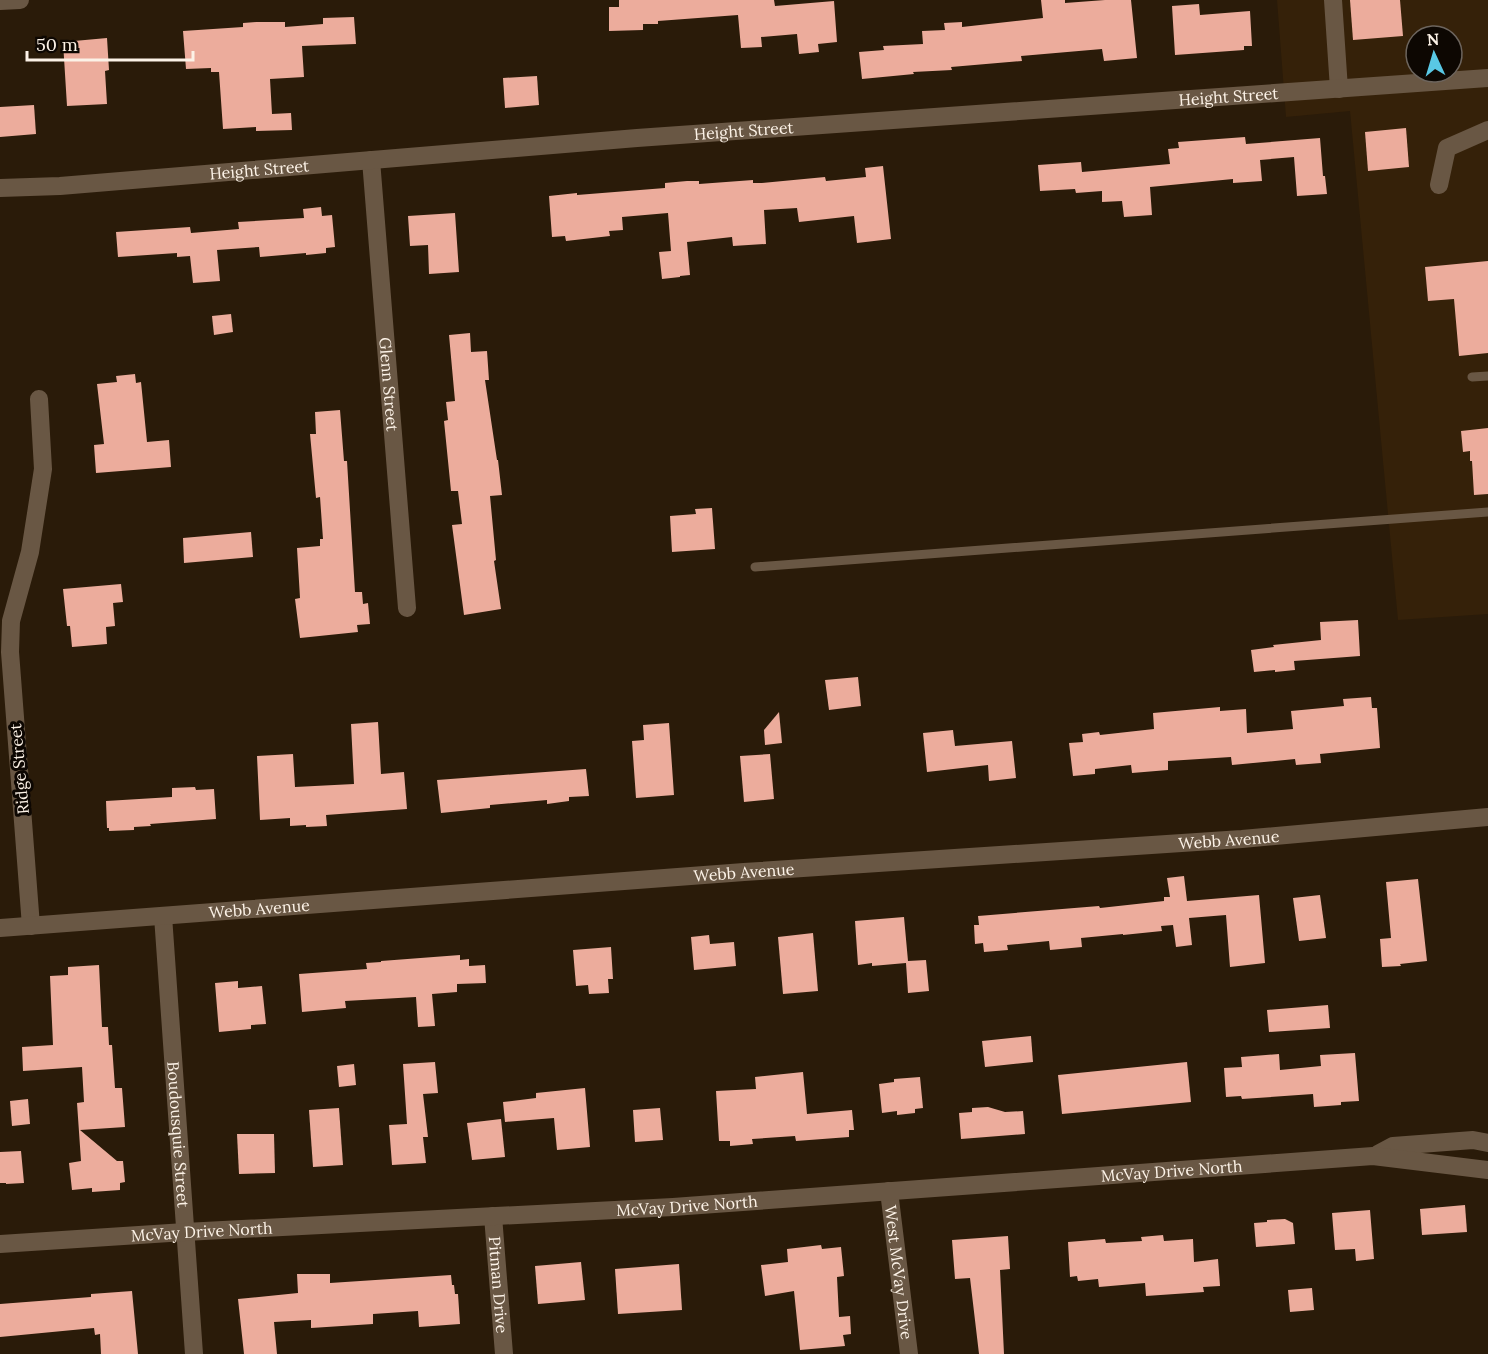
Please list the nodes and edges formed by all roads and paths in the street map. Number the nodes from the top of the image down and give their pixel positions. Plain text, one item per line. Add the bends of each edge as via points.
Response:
1 (18, 0) edge
2 (1333, 0) edge
3 (0, 1) edge
4 (1488, 78) edge
5 (1339, 89) junction
6 (1488, 130) edge
7 (371, 160) junction
8 (1439, 185) dead end
9 (0, 188) edge
10 (1488, 376) edge
11 (1472, 377) dead end
12 (39, 399) dead end
13 (1488, 512) edge
14 (755, 567) dead end
15 (407, 608) dead end
16 (1488, 817) edge
17 (163, 916) junction
18 (31, 926) junction
19 (0, 928) edge
20 (1488, 1143) edge
21 (1373, 1156) junction
22 (1488, 1170) edge
23 (889, 1191) junction
24 (494, 1216) junction
25 (185, 1232) junction
26 (0, 1244) edge
27 (194, 1354) edge
28 (504, 1354) edge
29 (909, 1354) edge

1 - 3 street
2 - 5 street
4 - 5 street, Height Street
5 - 7 street, Height Street
6 - 8 street via 1447,148
7 - 9 street, Height Street
7 - 15 street, Glenn Street
10 - 11 lane
12 - 18 street, Ridge Street via 43,469 30,552 11,621 9,652
13 - 14 lane
16 - 17 street, Webb Avenue via 1230,840
17 - 18 street, Webb Avenue
17 - 25 street, Boudousquie Street
18 - 19 street, Webb Avenue
20 - 21 street, McVay Drive North via 1473,1140 1393,1146
21 - 22 street, McVay Drive North
21 - 23 street, McVay Drive North
23 - 24 street, McVay Drive North
23 - 29 street, West McVay Drive
24 - 25 street, McVay Drive North
24 - 28 street, Pitman Drive
25 - 26 street, McVay Drive North
25 - 27 street, Boudousquie Street

